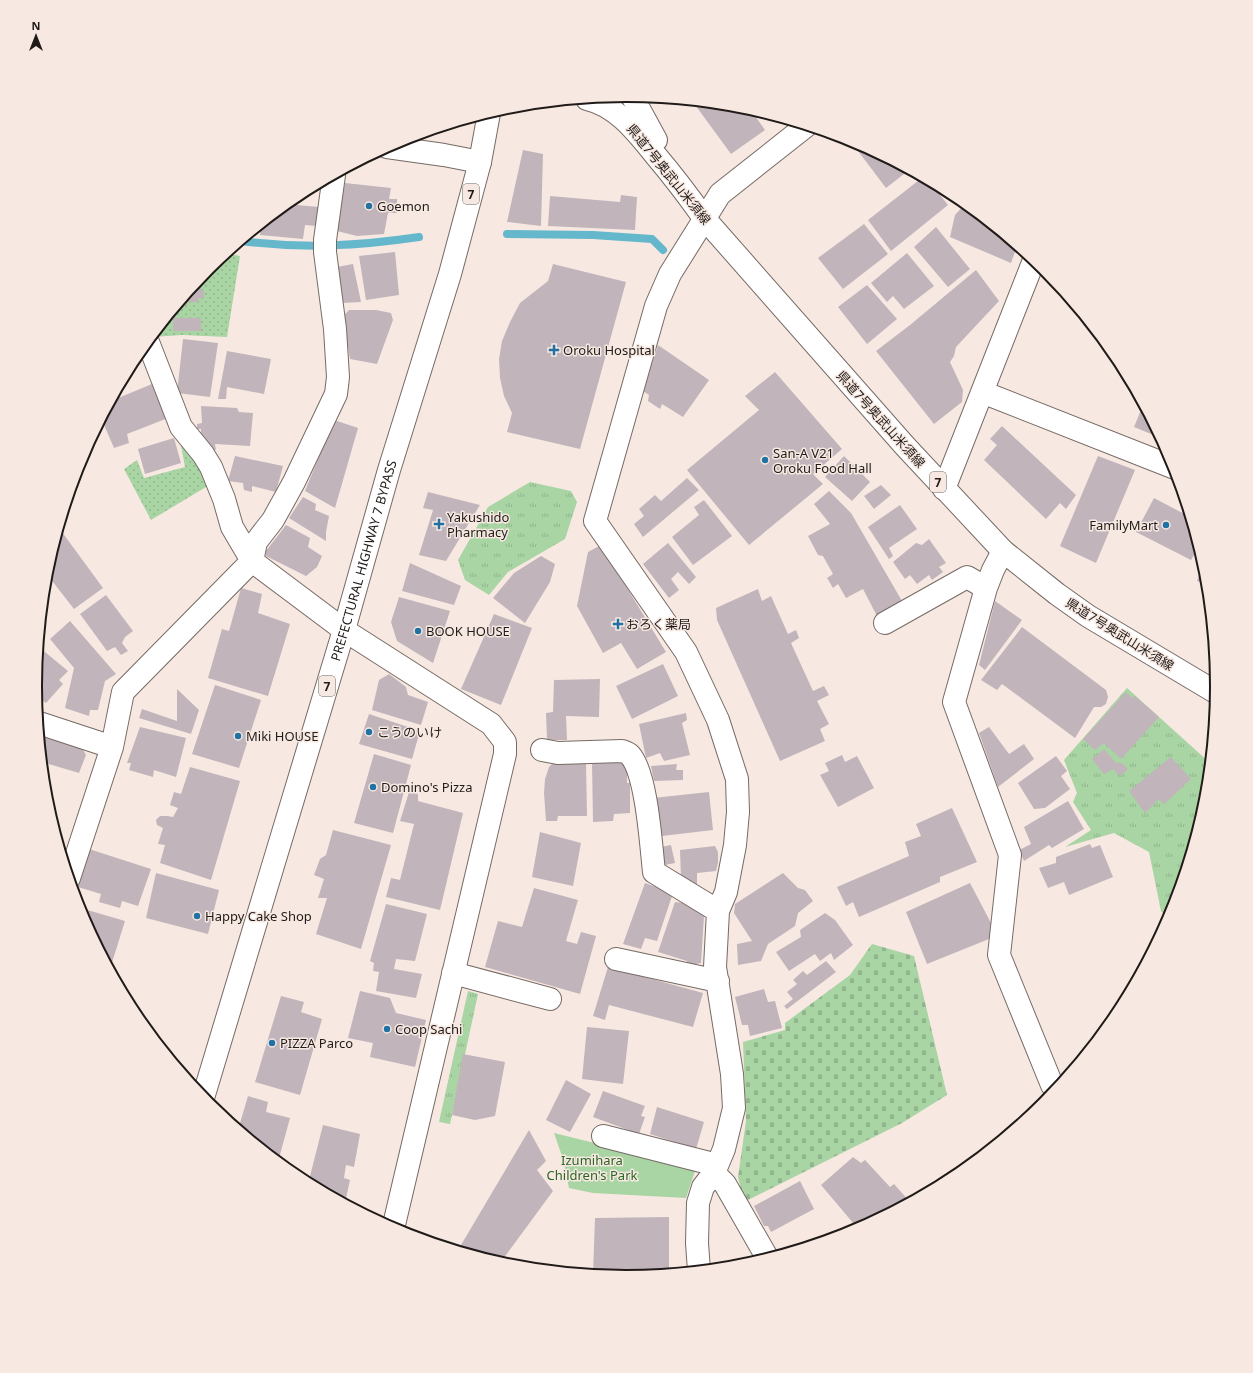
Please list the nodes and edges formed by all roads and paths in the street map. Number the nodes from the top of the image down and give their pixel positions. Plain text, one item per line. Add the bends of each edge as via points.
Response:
1 (635, 102) edge
2 (599, 103) edge
3 (488, 119) edge
4 (802, 129) edge
5 (398, 148) edge
6 (480, 162) junction
7 (333, 181) edge
8 (677, 181) junction
9 (704, 218) junction
10 (1032, 265) edge
11 (151, 349) edge
12 (982, 392) junction
13 (1168, 465) edge
14 (944, 489) junction
15 (1003, 551) junction
16 (252, 561) junction
17 (986, 588) junction
18 (885, 624) dead end
19 (344, 630) junction
20 (1211, 689) edge
21 (43, 724) edge
22 (112, 747) junction
23 (542, 750) dead end
24 (72, 870) edge
25 (718, 911) junction
26 (616, 959) dead end
27 (454, 973) junction
28 (718, 981) junction
29 (550, 999) dead end
30 (1053, 1086) edge
31 (205, 1091) edge
32 (603, 1136) dead end
33 (716, 1169) junction
34 (394, 1223) edge
35 (765, 1254) edge
36 (699, 1266) edge

1 - 8 street
2 - 8 street, 県道7号奥武山米須線 / 7 via 632,126
3 - 6 street, PREFECTURAL HIGHWAY 7 BYPASS / 7
4 - 9 street via 720,194
5 - 6 street
6 - 19 street, PREFECTURAL HIGHWAY 7 BYPASS / 7 via 450,274 389,470
7 - 16 street via 324,246 335,329 338,377 336,394 294,482 273,520 256,542
8 - 9 street, 県道7号奥武山米須線 / 7
9 - 14 street, 県道7号奥武山米須線 / 7
9 - 25 street via 670,274 656,306 595,521 686,652 718,720 737,779 738,812 735,844 726,892
10 - 12 street
11 - 16 street via 181,428 211,467 232,527
12 - 13 street
12 - 14 street
14 - 15 street, 県道7号奥武山米須線 / 7
15 - 17 street
15 - 20 street, 県道7号奥武山米須線 / 7 via 1088,616
16 - 19 street
16 - 22 street via 123,692
17 - 18 street via 968,577
17 - 30 street via 954,702 1010,856 999,955
19 - 27 street via 492,724 505,742 505,754
19 - 31 street, PREFECTURAL HIGHWAY 7 BYPASS / 7
21 - 22 street
22 - 24 street
23 - 25 street via 558,753 622,751 630,754 643,784 654,872
25 - 28 street via 715,967
26 - 28 street
27 - 29 street
27 - 34 street
28 - 33 street via 732,1074 734,1108 724,1149
32 - 33 street
33 - 35 street
33 - 36 street via 703,1188 698,1203

